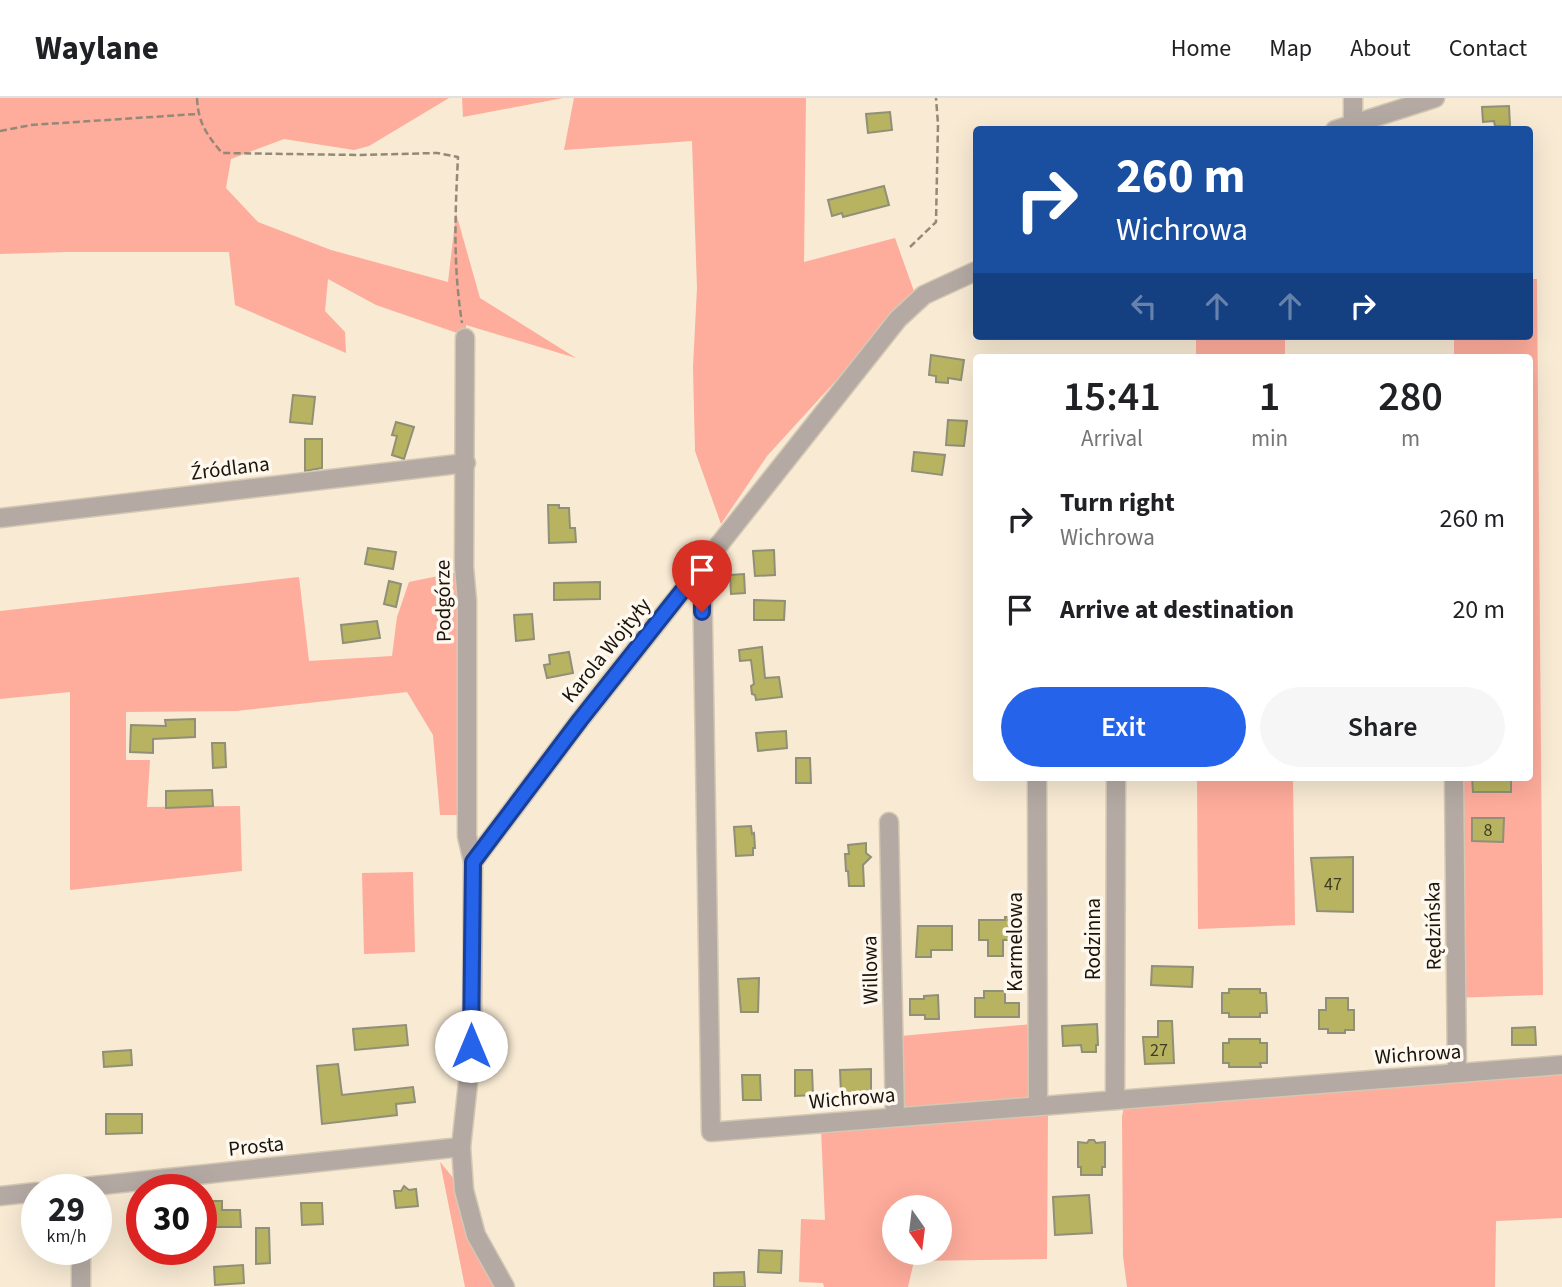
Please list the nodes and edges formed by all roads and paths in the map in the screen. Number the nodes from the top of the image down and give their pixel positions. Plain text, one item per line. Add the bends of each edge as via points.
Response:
1 (197, 98) edge
2 (936, 98) edge
3 (1353, 98) edge
4 (1435, 98) edge
5 (197, 114) junction
6 (1353, 124) junction
7 (1347, 126) edge
8 (0, 131) edge
9 (910, 247) dead end
10 (973, 272) edge
11 (465, 338) joint
12 (466, 463) junction
13 (0, 518) edge
14 (702, 566) junction
15 (1037, 781) edge
16 (1116, 781) edge
17 (1454, 781) edge
18 (889, 822) dead end
19 (473, 862) junction
20 (1562, 1065) edge
21 (1457, 1073) junction
22 (1115, 1100) junction
23 (1038, 1106) junction
24 (895, 1117) junction
25 (461, 1147) junction
26 (112, 1186) edge
27 (21, 1194) edge
28 (0, 1196) edge
29 (81, 1265) edge
30 (81, 1287) edge
31 (505, 1287) edge

1 - 5 path
2 - 9 path via 936,222
3 - 6 street
4 - 6 street
5 - 8 path
5 - 11 path via 222,153 437,153 458,158 457,288
6 - 7 street
10 - 14 street, Karola Wojtyły via 924,295 898,319
11 - 12 street, Podgórze
12 - 13 street, Źródlana
12 - 19 street, Podgórze via 467,836
14 - 19 street, Karola Wojtyły
14 - 24 street, Wichrowa via 711,1132
15 - 23 street, Karmelowa
16 - 22 street, Rodzinna
17 - 21 street, Rędzińska
18 - 24 street, Willowa
19 - 25 street via 471,1046
20 - 21 street, Wichrowa
21 - 22 street, Wichrowa
22 - 23 street, Wichrowa
23 - 24 street, Wichrowa
25 - 26 street, Prosta
25 - 31 street via 464,1189 476,1235
27 - 28 street
29 - 30 street

